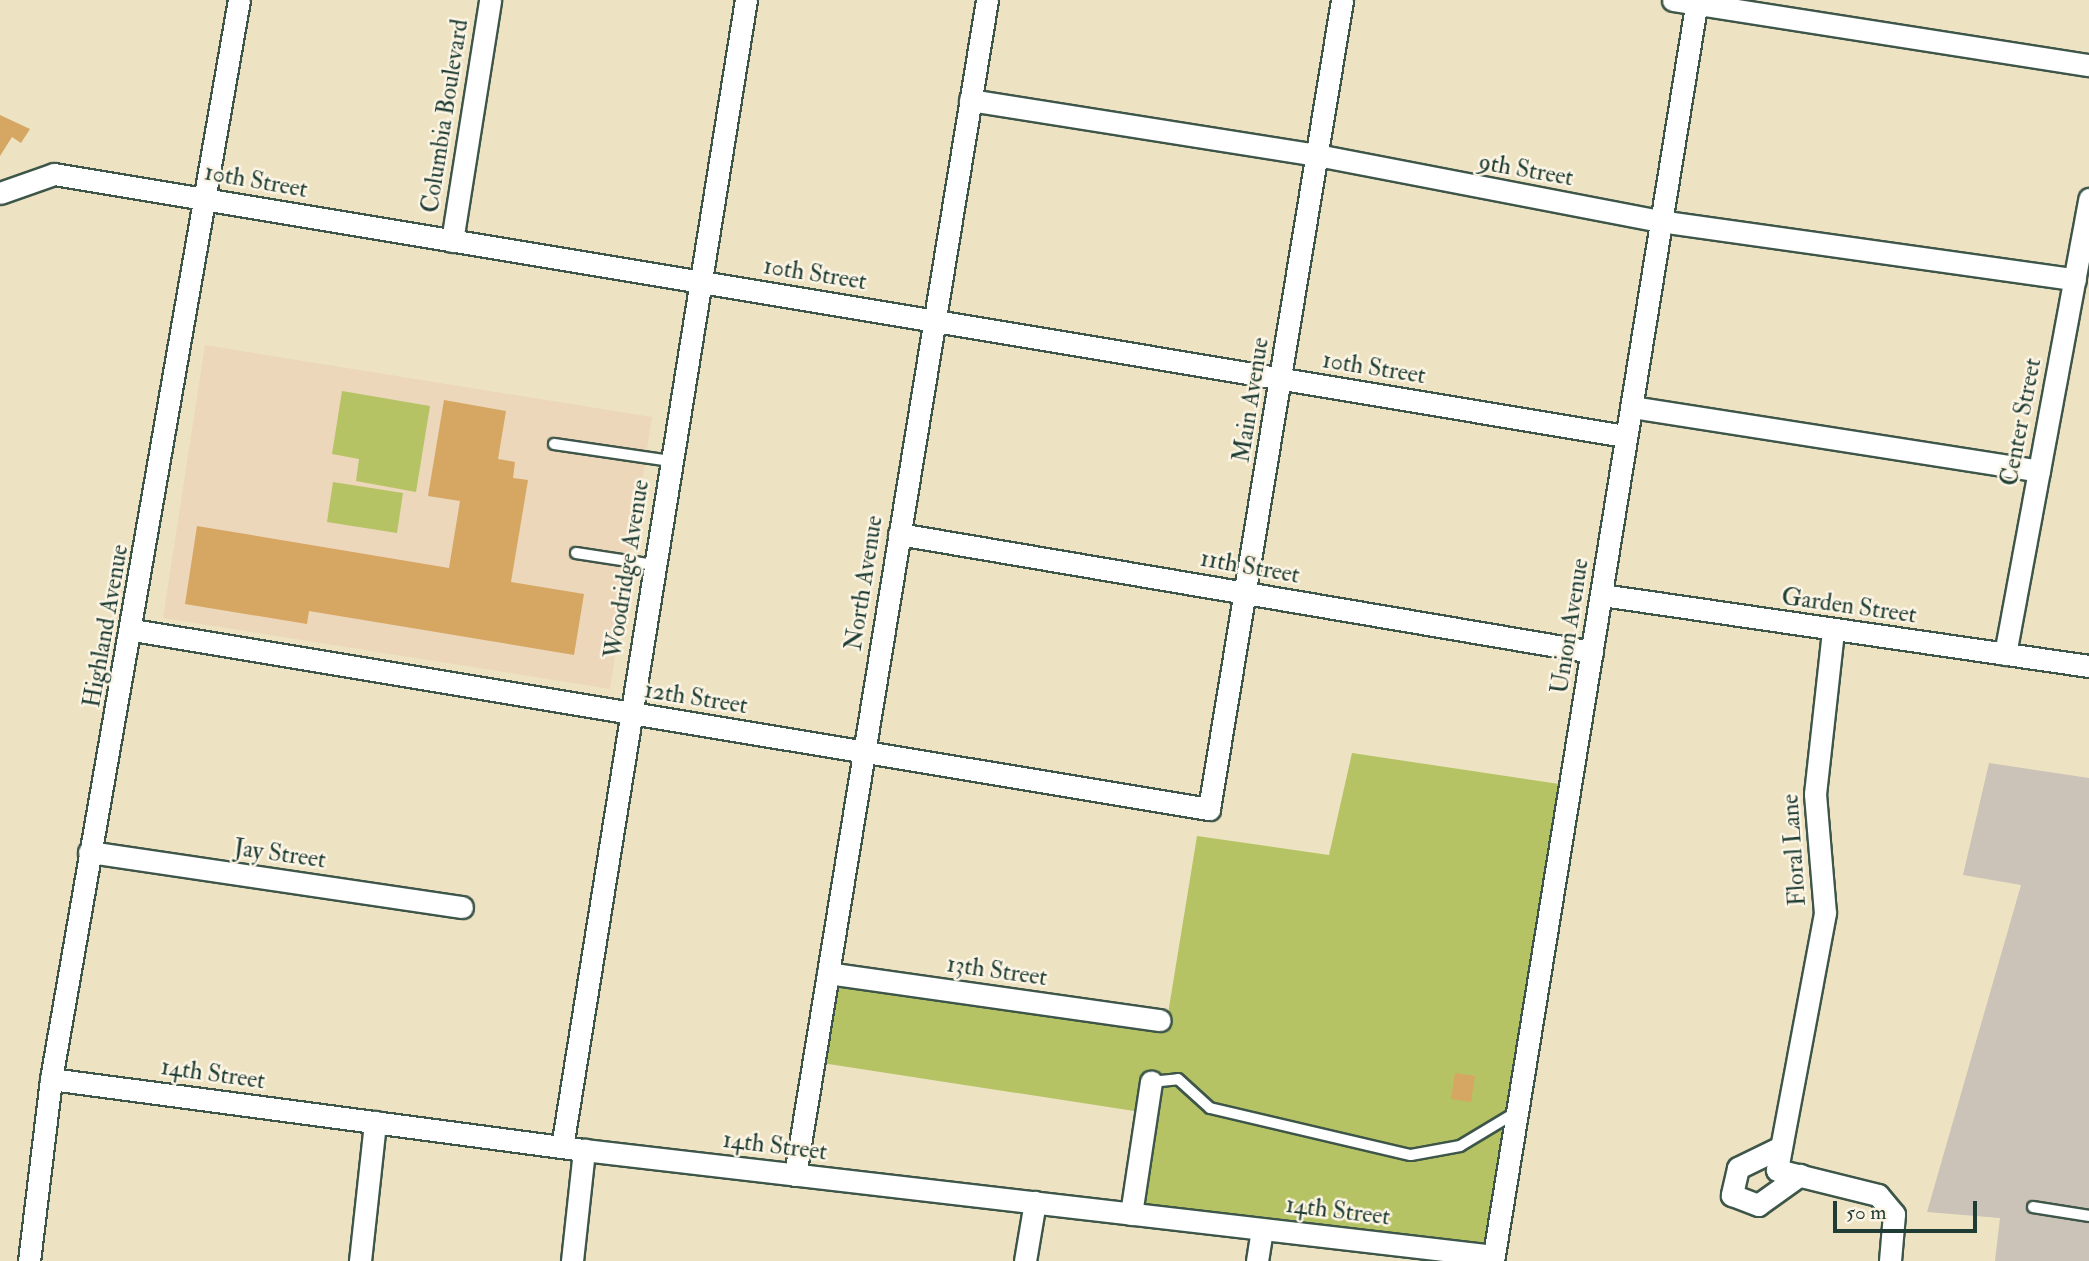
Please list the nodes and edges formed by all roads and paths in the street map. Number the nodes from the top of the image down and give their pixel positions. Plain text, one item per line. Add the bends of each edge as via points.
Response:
1 (239, 0) edge
2 (490, 0) edge
3 (746, 0) edge
4 (987, 0) edge
5 (1342, 0) edge
6 (1673, 0) edge
7 (1697, 2) edge
8 (2089, 65) edge
9 (970, 100) junction
10 (1317, 155) junction
11 (0, 193) edge
12 (2089, 199) edge
13 (205, 200) junction
14 (1660, 221) junction
15 (452, 241) junction
16 (2074, 279) junction
17 (699, 282) junction
18 (933, 321) junction
19 (1281, 379) junction
20 (1632, 407) junction
21 (1624, 436) junction
22 (554, 444) dead end
23 (671, 461) junction
24 (2039, 471) junction
25 (899, 534) junction
26 (576, 553) dead end
27 (654, 565) junction
28 (1245, 593) junction
29 (1602, 595) junction
30 (133, 630) junction
31 (1833, 631) junction
32 (1592, 652) junction
33 (2005, 654) junction
34 (2089, 666) edge
35 (631, 713) junction
36 (864, 752) junction
37 (1209, 809) joint
38 (89, 852) junction
39 (463, 907) dead end
40 (828, 973) junction
41 (1160, 1020) dead end
42 (51, 1079) junction
43 (1151, 1082) joint
44 (1518, 1111) junction
45 (375, 1122) junction
46 (562, 1147) junction
47 (1781, 1147) junction
48 (584, 1150) junction
49 (795, 1174) junction
50 (1800, 1175) junction
51 (1035, 1202) junction
52 (2033, 1207) dead end
53 (1131, 1214) junction
54 (2089, 1216) edge
55 (1262, 1229) junction
56 (1494, 1258) edge
57 (29, 1261) edge
58 (360, 1261) edge
59 (572, 1261) edge
60 (1026, 1261) edge
61 (1257, 1261) edge
62 (1890, 1261) edge

1 - 13 street, Highland Avenue
2 - 15 street, Columbia Boulevard
3 - 17 street, Woodridge Avenue
4 - 9 street, North Avenue
5 - 10 street, Main Avenue
6 - 7 street
7 - 8 street
7 - 14 street, Union Avenue
9 - 10 street, 9th Street
9 - 18 street, North Avenue
10 - 14 street, 9th Street
10 - 19 street, Main Avenue
11 - 13 street, 10th Street via 54,174
12 - 16 street, Center Street
13 - 15 street, 10th Street
13 - 30 street, Highland Avenue
14 - 16 street, 9th Street
14 - 20 street, Union Avenue
15 - 17 street, 10th Street
16 - 24 street, Center Street
17 - 18 street, 10th Street
17 - 23 street, Woodridge Avenue
18 - 19 street, 10th Street
18 - 25 street, North Avenue
19 - 21 street, 10th Street
19 - 28 street, Main Avenue
20 - 21 street, Union Avenue
20 - 24 street
21 - 29 street, Union Avenue
22 - 23 lane
23 - 27 street, Woodridge Avenue
24 - 33 street, Center Street
25 - 28 street, 11th Street
25 - 36 street, North Avenue
26 - 27 lane
27 - 35 street, Woodridge Avenue
28 - 32 street, 11th Street
28 - 37 street, Main Avenue
29 - 31 street, Garden Street
29 - 32 street, Union Avenue
30 - 35 street, 12th Street
30 - 38 street, Highland Avenue
31 - 33 street, Garden Street
31 - 47 street, Floral Lane via 1815,794 1825,914
32 - 44 street, Union Avenue
33 - 34 street, Garden Street
35 - 36 street, 12th Street
35 - 46 street, Woodridge Avenue
36 - 37 street, 12th Street
36 - 40 street, North Avenue
38 - 39 street, Jay Street
38 - 42 street, Highland Avenue
40 - 41 street, 13th Street
40 - 49 street, North Avenue
42 - 45 street, 14th Street
42 - 57 street, Highland Avenue
43 - 44 lane via 1178,1079 1210,1108 1411,1154 1460,1146
43 - 53 street
44 - 56 street, Union Avenue
45 - 46 street, 14th Street
45 - 58 street
46 - 48 street, 14th Street
47 - 50 street, Floral Lane via 1777,1170
47 - 50 street via 1738,1168 1732,1195 1758,1205
48 - 49 street, 14th Street
48 - 59 street
49 - 51 street, 14th Street
50 - 62 street, Floral Lane via 1869,1191 1888,1203 1897,1227
51 - 53 street, 14th Street
51 - 60 street
52 - 54 lane
53 - 55 street, 14th Street
55 - 56 street, 14th Street
55 - 61 street

